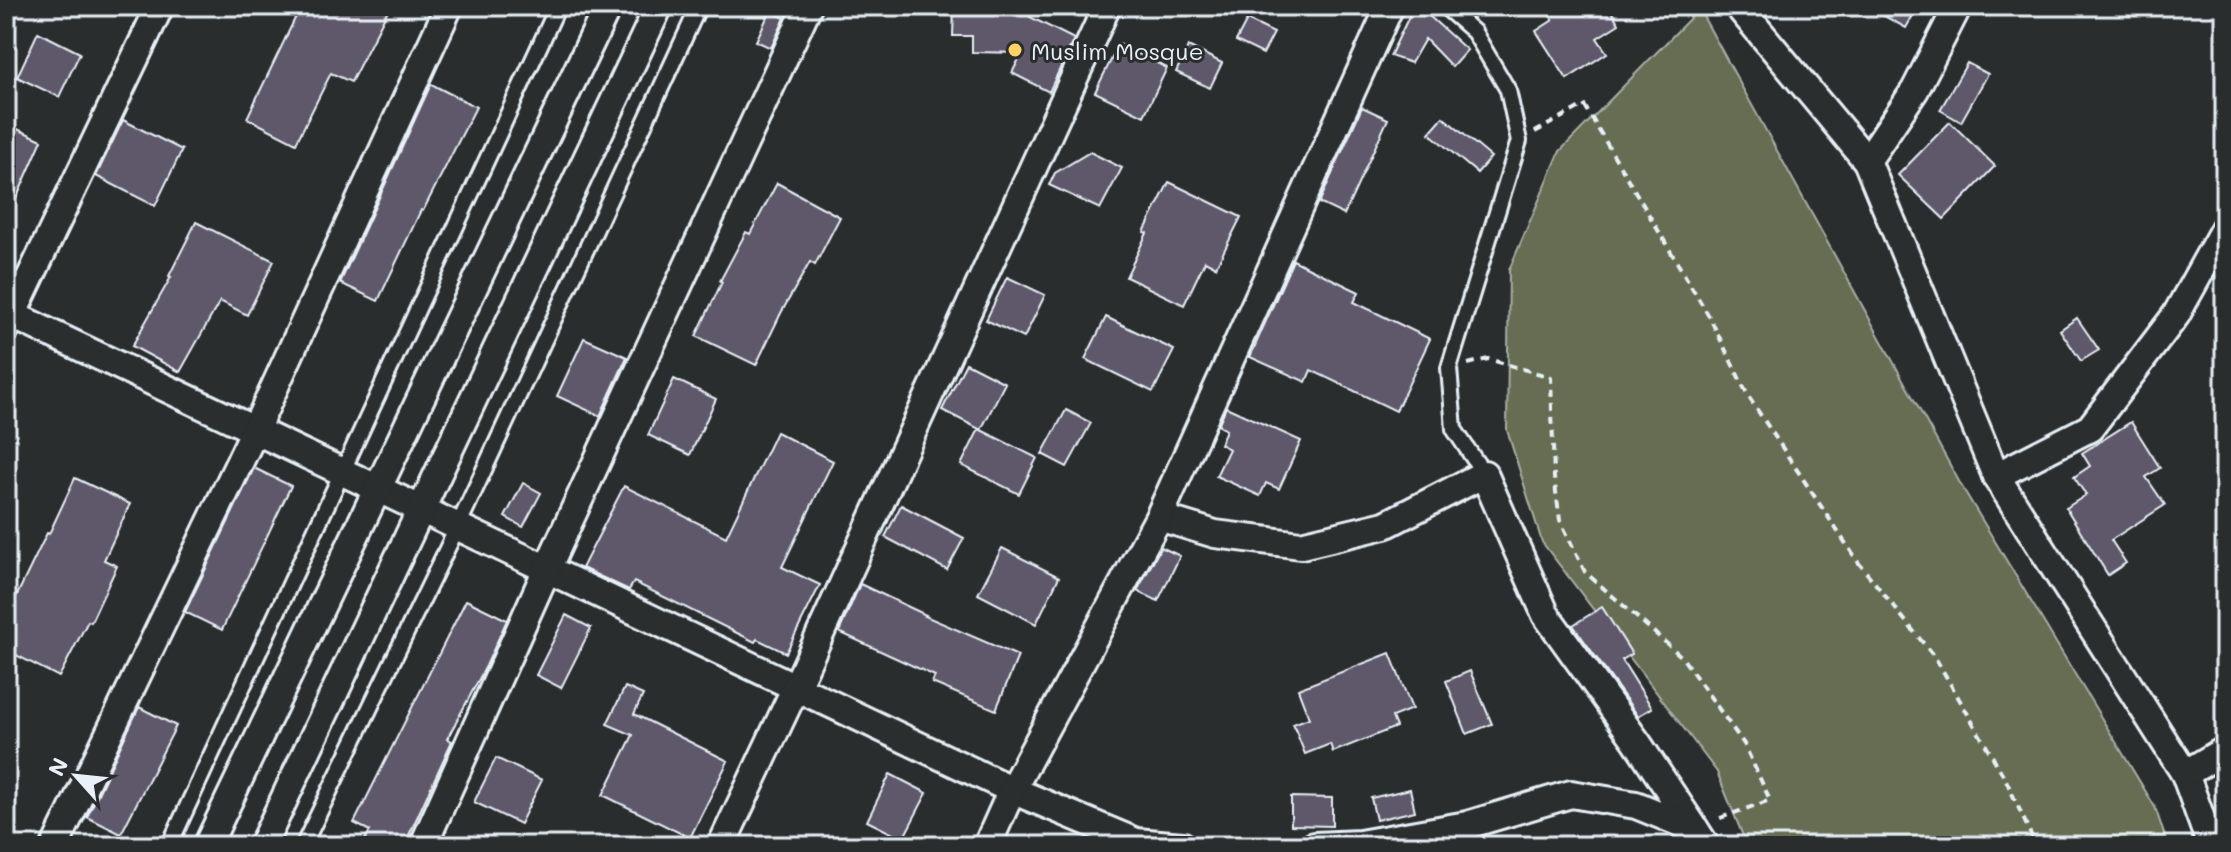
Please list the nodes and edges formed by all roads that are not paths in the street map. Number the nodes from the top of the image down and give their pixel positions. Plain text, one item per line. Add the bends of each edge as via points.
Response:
1 (160, 6) edge
2 (449, 6) edge
3 (558, 6) edge
4 (608, 6) edge
5 (659, 6) edge
6 (699, 6) edge
7 (808, 6) edge
8 (1107, 6) edge
9 (1390, 6) edge
10 (1444, 6) edge
11 (1738, 6) edge
12 (1958, 6) edge
13 (1867, 161) junction
14 (2225, 227) edge
15 (8, 318) edge
16 (255, 430) junction
17 (341, 471) junction
18 (1484, 474) junction
19 (1996, 476) junction
20 (377, 488) junction
21 (422, 509) junction
22 (1159, 517) junction
23 (458, 526) junction
24 (547, 569) junction
25 (796, 687) junction
26 (2225, 750) edge
27 (2185, 774) junction
28 (1012, 790) junction
29 (1470, 836) edge
30 (1700, 838) edge
31 (55, 846) edge
32 (169, 846) edge
33 (207, 846) edge
34 (262, 846) edge
35 (303, 846) edge
36 (423, 846) edge
37 (721, 846) edge
38 (987, 846) edge
39 (1183, 846) edge
40 (1314, 846) edge
41 (2211, 846) edge

1 - 15 street
2 - 16 street
3 - 17 lane
4 - 20 street
5 - 21 street
6 - 23 lane
7 - 24 street
8 - 25 street
9 - 22 street
10 - 18 lane via 1474,32 1508,90 1519,141 1449,368 1454,429
11 - 13 street
12 - 13 street via 1915,90
13 - 19 street
14 - 19 street via 2176,315 2090,428
15 - 16 street
16 - 17 street
16 - 31 street
17 - 20 street
17 - 32 lane
18 - 22 street via 1385,525 1301,545 1215,534
18 - 30 street via 1546,615
19 - 27 street
20 - 21 street
20 - 33 street
21 - 23 street
21 - 34 street
22 - 28 street
23 - 24 street
23 - 35 lane
24 - 25 street
24 - 36 street
25 - 28 street
25 - 37 street
26 - 27 street
27 - 41 street
28 - 38 street
28 - 39 street via 1136,842
29 - 30 street via 1571,794 1636,805
29 - 40 street

